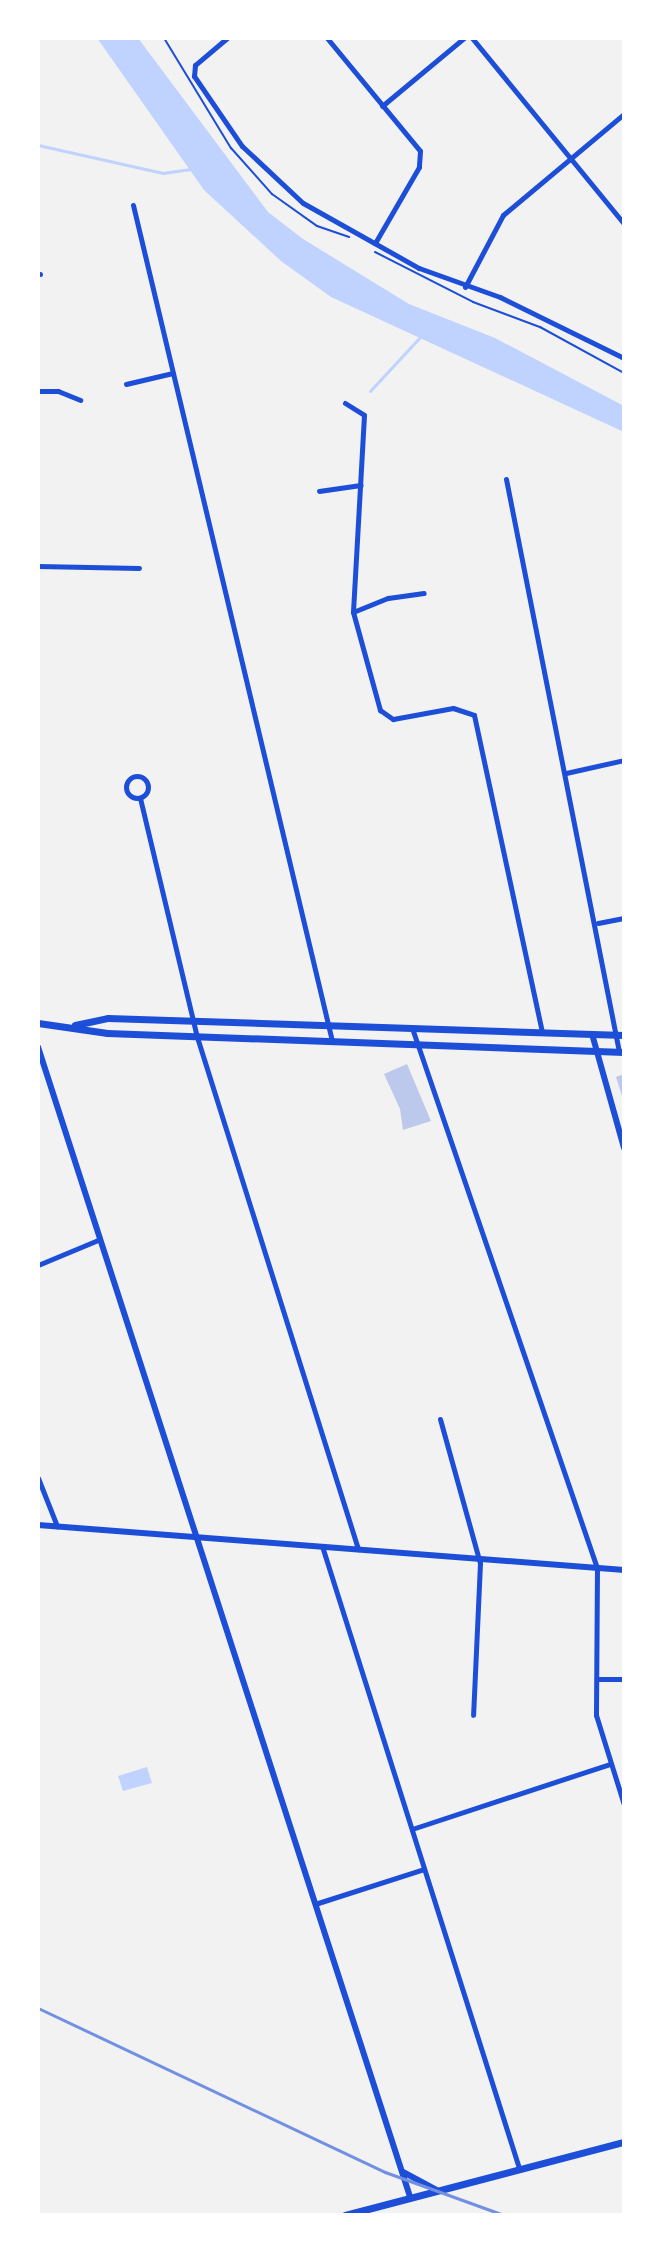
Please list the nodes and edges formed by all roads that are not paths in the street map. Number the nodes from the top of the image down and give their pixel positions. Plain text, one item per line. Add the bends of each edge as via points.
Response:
1 (227, 38) edge
2 (327, 38) edge
3 (464, 38) edge
4 (472, 38) edge
5 (382, 106) junction
6 (624, 114) edge
7 (570, 161) junction
8 (133, 205) dead end
9 (624, 224) edge
10 (375, 243) junction
11 (465, 287) junction
12 (624, 358) edge
13 (173, 373) junction
14 (126, 384) dead end
15 (38, 391) edge
16 (80, 400) dead end
17 (345, 403) dead end
18 (506, 479) dead end
19 (361, 485) junction
20 (319, 491) dead end
21 (38, 566) edge
22 (139, 568) dead end
23 (424, 593) dead end
24 (353, 612) junction
25 (624, 760) edge
26 (566, 773) junction
27 (140, 798) junction
28 (624, 918) edge
29 (597, 924) junction
30 (193, 1020) junction
31 (38, 1023) edge
32 (73, 1025) junction
33 (328, 1025) junction
34 (412, 1028) junction
35 (542, 1031) junction
36 (592, 1034) junction
37 (622, 1035) edge
38 (197, 1037) junction
39 (332, 1042) junction
40 (418, 1045) junction
41 (38, 1047) edge
42 (593, 1051) junction
43 (621, 1052) edge
44 (624, 1148) edge
45 (98, 1240) junction
46 (38, 1265) edge
47 (440, 1419) dead end
48 (38, 1478) edge
49 (38, 1525) edge
50 (57, 1526) junction
51 (196, 1537) junction
52 (322, 1546) junction
53 (358, 1549) junction
54 (479, 1558) junction
55 (597, 1568) junction
56 (624, 1570) edge
57 (598, 1679) junction
58 (624, 1679) edge
59 (473, 1715) dead end
60 (610, 1764) junction
61 (624, 1805) edge
62 (412, 1829) junction
63 (424, 1869) junction
64 (318, 1903) junction
65 (624, 2142) edge
66 (519, 2168) junction
67 (403, 2172) junction
68 (437, 2190) junction
69 (410, 2197) junction
70 (345, 2215) edge

1 - 10 street via 195,65 194,76 242,146 303,203
2 - 5 street
3 - 5 street
4 - 7 street
5 - 10 street via 420,151 419,167
6 - 7 street
7 - 9 street
7 - 11 street via 503,215
8 - 13 street
10 - 11 street
11 - 12 street via 500,297
13 - 14 street
13 - 33 street
15 - 16 street via 58,391
17 - 19 street via 364,415
18 - 26 street
19 - 20 street
19 - 24 street
21 - 22 street
23 - 24 street via 388,598
24 - 35 street via 380,710 393,719 453,708 474,715
25 - 26 street
26 - 29 street
27 - 27 street via 148,784 133,777 126,789
27 - 30 street
28 - 29 street
29 - 37 street
30 - 32 main road via 108,1018
30 - 33 main road
30 - 38 street
31 - 32 main road
32 - 38 main road via 107,1033
33 - 34 main road
33 - 39 street
34 - 35 main road
34 - 40 street
35 - 36 main road
36 - 37 main road
36 - 42 street
37 - 43 street
38 - 39 main road
38 - 53 street
39 - 40 main road
40 - 42 main road
40 - 55 street
41 - 45 street
42 - 43 main road
42 - 44 street
45 - 46 street
45 - 51 street
47 - 54 street
48 - 50 street
49 - 50 street
50 - 51 street
51 - 52 street
51 - 64 street
52 - 53 street
52 - 62 street
53 - 54 street
54 - 55 street
54 - 59 street
55 - 56 street
55 - 57 street
57 - 58 street
57 - 60 street via 596,1715
60 - 61 street
60 - 62 street
62 - 63 street
63 - 64 street
63 - 66 street
64 - 67 street
65 - 66 main road
66 - 68 main road
67 - 68 street
67 - 69 street
68 - 69 main road
69 - 70 main road

